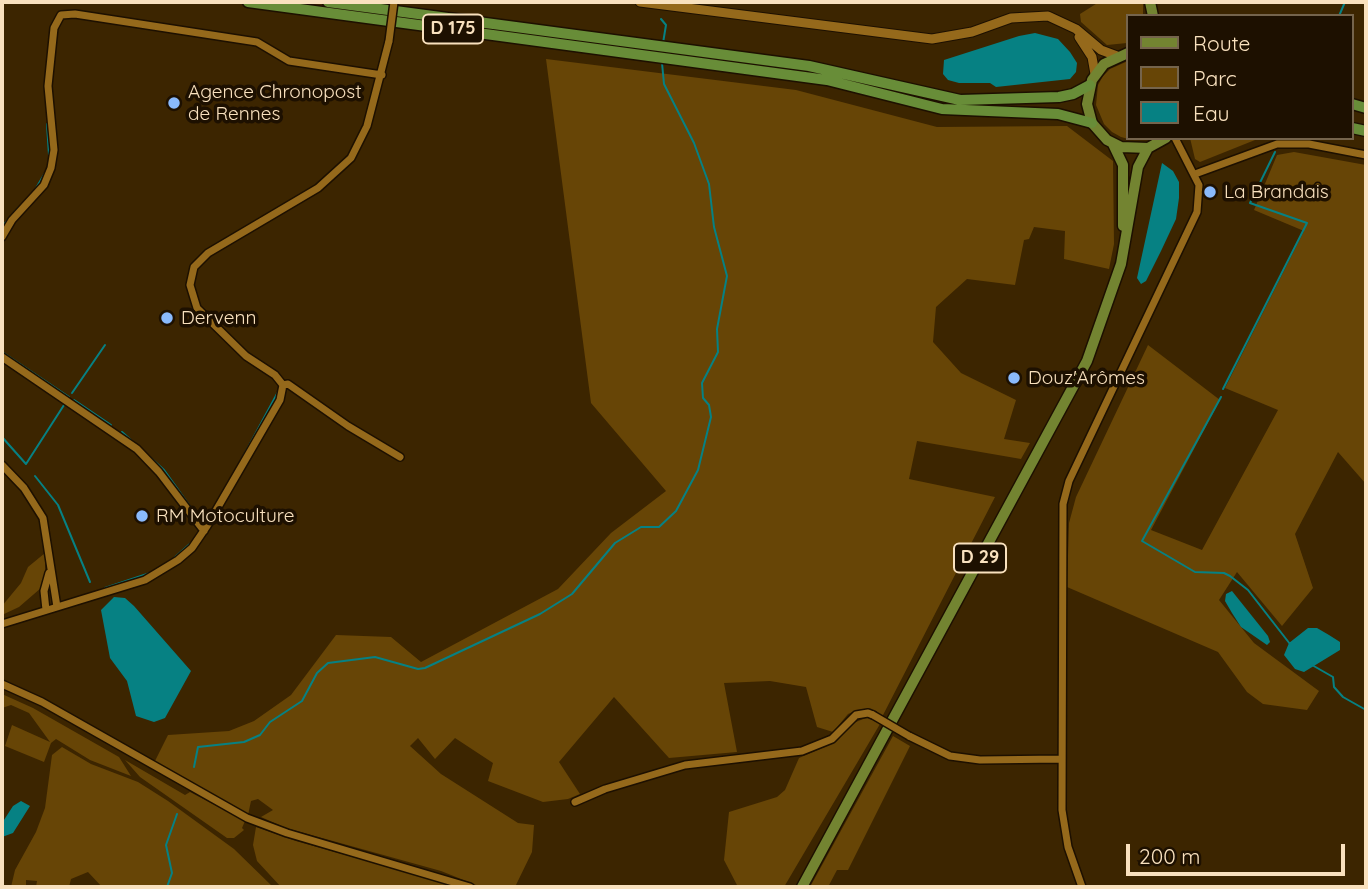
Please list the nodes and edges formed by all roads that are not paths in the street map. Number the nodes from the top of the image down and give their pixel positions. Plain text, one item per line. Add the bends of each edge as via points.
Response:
1 (248, 2) edge
2 (328, 2) edge
3 (394, 2) edge
4 (640, 2) edge
5 (1062, 21) junction
6 (664, 52) junction
7 (1122, 54) edge
8 (382, 75) junction
9 (1092, 80) junction
10 (1092, 123) junction
11 (1163, 140) edge
12 (1176, 140) edge
13 (1113, 144) junction
14 (1147, 148) junction
15 (1179, 150) junction
16 (1366, 155) edge
17 (1195, 174) junction
18 (2, 236) edge
19 (1115, 282) junction
20 (2, 358) edge
21 (283, 385) junction
22 (400, 457) dead end
23 (2, 465) edge
24 (204, 531) junction
25 (50, 572) junction
26 (57, 607) junction
27 (46, 610) junction
28 (2, 624) edge
29 (2, 684) edge
30 (1060, 758) junction
31 (575, 802) dead end
32 (821, 851) junction
33 (470, 887) edge
34 (795, 887) edge
35 (802, 887) edge
36 (1082, 887) edge

1 - 6 highway, D 175
2 - 6 highway, D 175
3 - 8 street, bridge
4 - 5 street via 919,38 950,37 1033,14
5 - 7 street via 1101,50
5 - 9 street via 1086,46
6 - 9 highway, D 175 via 830,69 960,100 1059,97 1079,92
6 - 10 highway, D 175 via 827,80 942,109 1058,114
7 - 9 main road
8 - 18 street via 289,61 257,42 61,15 54,28 49,75 51,168 39,192
8 - 21 street via 364,136 340,170 318,188 208,253 192,272 191,293 197,308
9 - 10 main road via 1087,104
10 - 13 main road
11 - 14 main road
11 - 15 street
12 - 15 street
13 - 14 main road
13 - 19 main road, D 29 via 1123,173 1123,232
14 - 19 main road, D 29 via 1138,167 1125,250
15 - 17 street
16 - 17 street via 1309,144 1277,144
17 - 30 street via 1200,197 1195,218 1065,493
19 - 32 main road, D 29 via 1070,394
20 - 24 street via 137,449
21 - 22 street
21 - 24 street via 280,400
23 - 25 street via 43,518
24 - 26 street via 192,548 155,576
25 - 26 street
25 - 27 street via 44,591
26 - 27 street
27 - 28 street
29 - 33 street via 247,818
30 - 31 street, bridge via 950,756 868,713 856,715 832,739 802,751 685,765
30 - 36 street via 1065,830
32 - 34 main road
32 - 35 main road, D 29

